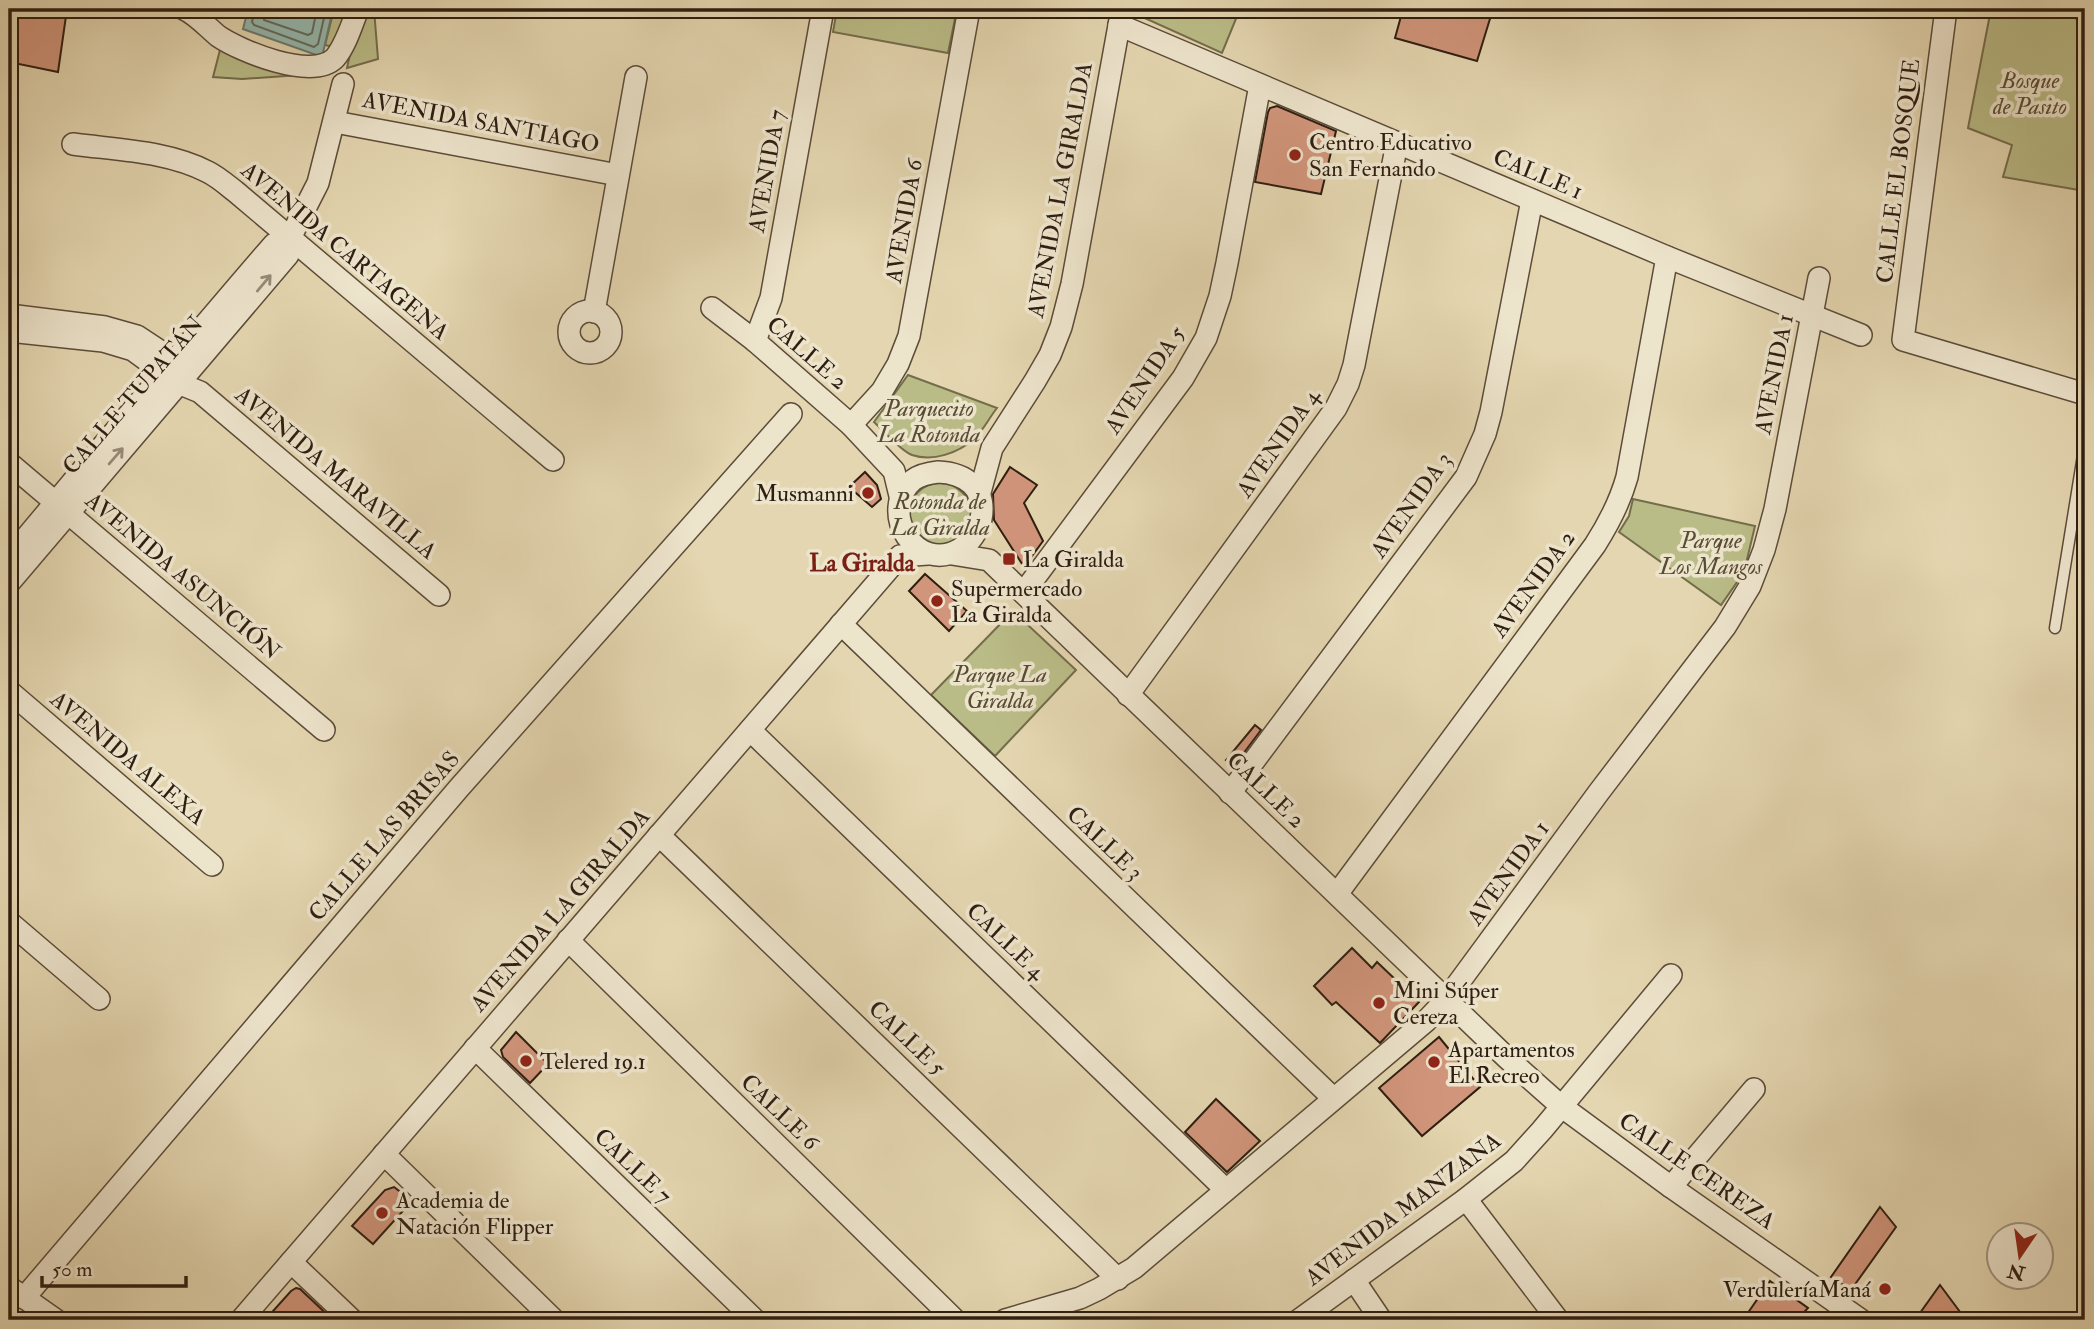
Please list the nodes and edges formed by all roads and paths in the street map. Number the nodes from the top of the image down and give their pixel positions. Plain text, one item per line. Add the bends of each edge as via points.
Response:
1 (184, 9) edge
2 (358, 9) edge
3 (823, 9) edge
4 (969, 9) edge
5 (1945, 9) edge
6 (1120, 17) edge
7 (636, 77) dead end
8 (342, 84) dead end
9 (1260, 85) junction
10 (335, 122) junction
11 (1397, 143) junction
12 (73, 144) dead end
13 (618, 175) junction
14 (1532, 200) junction
15 (290, 238) junction
16 (1667, 257) junction
17 (1819, 278) dead end
18 (712, 308) dead end
19 (594, 312) dead end
20 (9, 315) edge
21 (1811, 316) junction
22 (9, 331) edge
23 (1861, 335) dead end
24 (755, 341) junction
25 (177, 371) junction
26 (2085, 394) edge
27 (791, 414) dead end
28 (851, 425) junction
29 (2085, 443) edge
30 (992, 448) junction
31 (553, 460) dead end
32 (9, 463) edge
33 (894, 471) junction
34 (952, 472) junction
35 (924, 475) junction
36 (979, 496) junction
37 (901, 500) junction
38 (61, 508) junction
39 (981, 519) junction
40 (902, 528) junction
41 (928, 554) junction
42 (953, 554) junction
43 (900, 556) junction
44 (9, 558) edge
45 (989, 560) junction
46 (9, 583) edge
47 (1024, 592) junction
48 (439, 595) dead end
49 (841, 625) junction
50 (2055, 628) dead end
51 (9, 691) edge
52 (1128, 695) junction
53 (324, 730) dead end
54 (750, 730) junction
55 (1230, 793) junction
56 (659, 835) junction
57 (212, 865) dead end
58 (1337, 894) junction
59 (9, 922) edge
60 (568, 940) junction
61 (1671, 975) dead end
62 (99, 999) dead end
63 (1446, 1000) junction
64 (475, 1048) junction
65 (1507, 1058) joint
66 (1754, 1089) dead end
67 (1333, 1098) junction
68 (1562, 1106) junction
69 (384, 1154) junction
70 (1671, 1187) junction
71 (1225, 1189) junction
72 (1466, 1199) junction
73 (291, 1262) junction
74 (1118, 1279) junction
75 (1354, 1280) junction
76 (16, 1293) edge
77 (56, 1320) edge
78 (240, 1320) edge
79 (352, 1320) edge
80 (554, 1320) edge
81 (755, 1320) edge
82 (956, 1320) edge
83 (1005, 1320) edge
84 (1299, 1320) edge
85 (1381, 1320) edge
86 (1558, 1320) edge
87 (1861, 1320) edge

1 - 2 street via 252,54 312,66 334,59
3 - 24 street, AVENIDA 7 via 771,298
4 - 28 street, AVENIDA 6 via 909,336 881,391
5 - 26 street, CALLE EL BOSQUE via 1903,340
6 - 9 street, CALLE 1
6 - 30 street, AVENIDA LA GIRALDA via 1061,327 1035,382
7 - 13 street
8 - 10 street, CALLE TUPATÁN
9 - 11 street, CALLE 1
9 - 47 street, AVENIDA 5 via 1225,274 1206,338 1183,378
10 - 13 street, AVENIDA SANTIAGO
10 - 15 street, CALLE TUPATÁN via 318,183
11 - 14 street, CALLE 1
11 - 52 street, AVENIDA 4 via 1348,384 1336,408
12 - 15 street, AVENIDA CARTAGENA via 190,164 236,191
13 - 19 street
14 - 16 street, CALLE 1
14 - 55 street, AVENIDA 3 via 1491,412 1466,477
15 - 25 street, CALLE TUPATÁN via 288,255
15 - 31 street, AVENIDA CARTAGENA
16 - 21 street, CALLE 1
16 - 58 street, AVENIDA 2 via 1623,491 1609,522
17 - 21 street, AVENIDA 1
18 - 24 street, CALLE 2
20 - 25 street, AVENIDA MARAVILLA via 137,335
21 - 23 street, CALLE 1
21 - 63 street, AVENIDA 1 via 1776,509 1750,586 1725,627
22 - 25 street, AVENIDA MARAVILLA via 103,341
24 - 28 street, CALLE 2
25 - 38 street, CALLE TUPATÁN
25 - 48 street, AVENIDA MARAVILLA
27 - 76 street, CALLE LAS BRISAS
28 - 33 street, CALLE 2
29 - 50 lane
30 - 34 street, AVENIDA LA GIRALDA via 973,464
30 - 36 street, AVENIDA LA GIRALDA
32 - 38 street, AVENIDA ASUNCIÓN
33 - 35 street
33 - 37 street
34 - 35 street
34 - 36 street via 974,485
35 - 37 street via 906,488
36 - 39 street
37 - 40 street
38 - 44 street, CALLE TUPATÁN
38 - 46 street, CALLE TUPATÁN
38 - 53 street, AVENIDA ASUNCIÓN
39 - 42 street via 972,539
39 - 45 street
40 - 41 street via 909,541
40 - 43 street
41 - 42 street
41 - 43 street
42 - 45 street
43 - 49 street, AVENIDA LA GIRALDA
45 - 47 street, CALLE 2
47 - 52 street, CALLE 2
49 - 54 street, AVENIDA LA GIRALDA
49 - 67 street, CALLE 3
51 - 57 street, AVENIDA ALEXA
52 - 55 street, CALLE 2
54 - 56 street, AVENIDA LA GIRALDA
54 - 71 street, CALLE 4
55 - 58 street, CALLE 2
56 - 60 street, AVENIDA LA GIRALDA
56 - 74 street, CALLE 5
58 - 63 street, CALLE 2
59 - 62 street
60 - 64 street, AVENIDA LA GIRALDA
60 - 82 street, CALLE 6
61 - 68 street, AVENIDA MANZANA
63 - 65 street, CALLE 2
63 - 67 street, AVENIDA 1
64 - 69 street, AVENIDA LA GIRALDA
64 - 81 street, CALLE 7
65 - 68 street, CALLE CEREZA
66 - 70 street
67 - 71 street, AVENIDA 1
68 - 70 street, CALLE CEREZA
68 - 72 street, AVENIDA MANZANA via 1514,1161
69 - 73 street, AVENIDA LA GIRALDA
69 - 80 street
70 - 87 street, CALLE CEREZA
71 - 74 street, AVENIDA 1
72 - 75 street, AVENIDA MANZANA
72 - 86 street
73 - 78 street, AVENIDA LA GIRALDA
73 - 79 street
74 - 83 street, AVENIDA 1 via 1080,1298
75 - 84 street, AVENIDA MANZANA
75 - 85 street
76 - 77 street, CALLE LAS BRISAS

